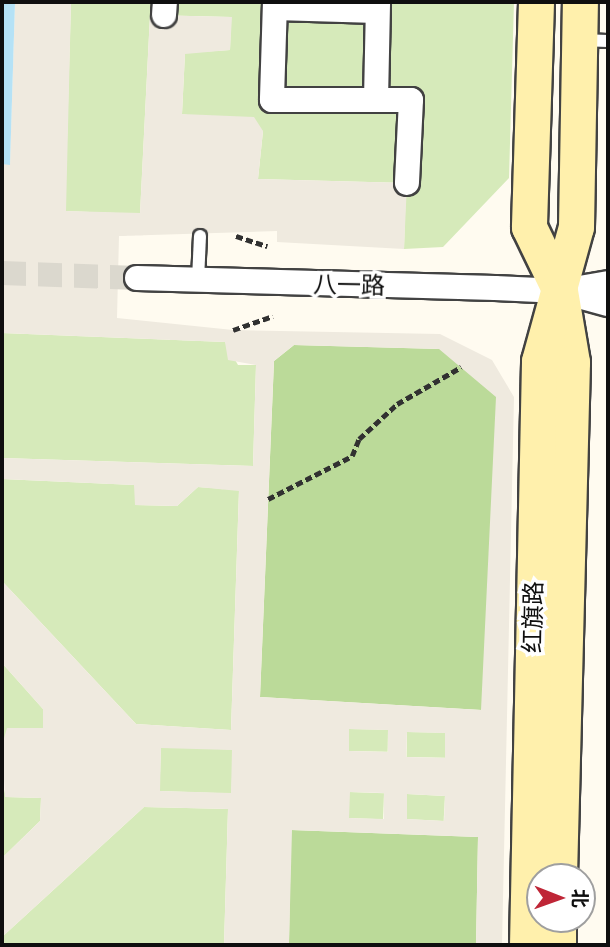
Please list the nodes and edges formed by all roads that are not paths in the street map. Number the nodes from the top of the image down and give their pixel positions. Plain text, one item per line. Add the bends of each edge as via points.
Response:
1 (536, 2) edge
2 (580, 2) edge
3 (275, 5) edge
4 (378, 6) edge
5 (594, 40) edge
6 (376, 100) junction
7 (407, 183) dead end
8 (200, 236) dead end
9 (137, 278) tunnel mouth
10 (198, 281) junction
11 (608, 284) edge
12 (561, 291) junction
13 (608, 304) edge
14 (559, 863) edge
15 (527, 945) edge

1 - 12 street, 红旗路 via 529,227
2 - 5 street, 红旗路
3 - 4 street
3 - 6 street via 272,100
4 - 6 street
5 - 12 street, 红旗路 via 576,227
6 - 7 street via 411,100
8 - 10 lane
9 - 10 street, 八一路
10 - 12 street, 八一路
11 - 12 street, 八一路
12 - 13 street, 八一路
12 - 14 street, 红旗路 via 572,362
12 - 15 street, 红旗路 via 539,361

